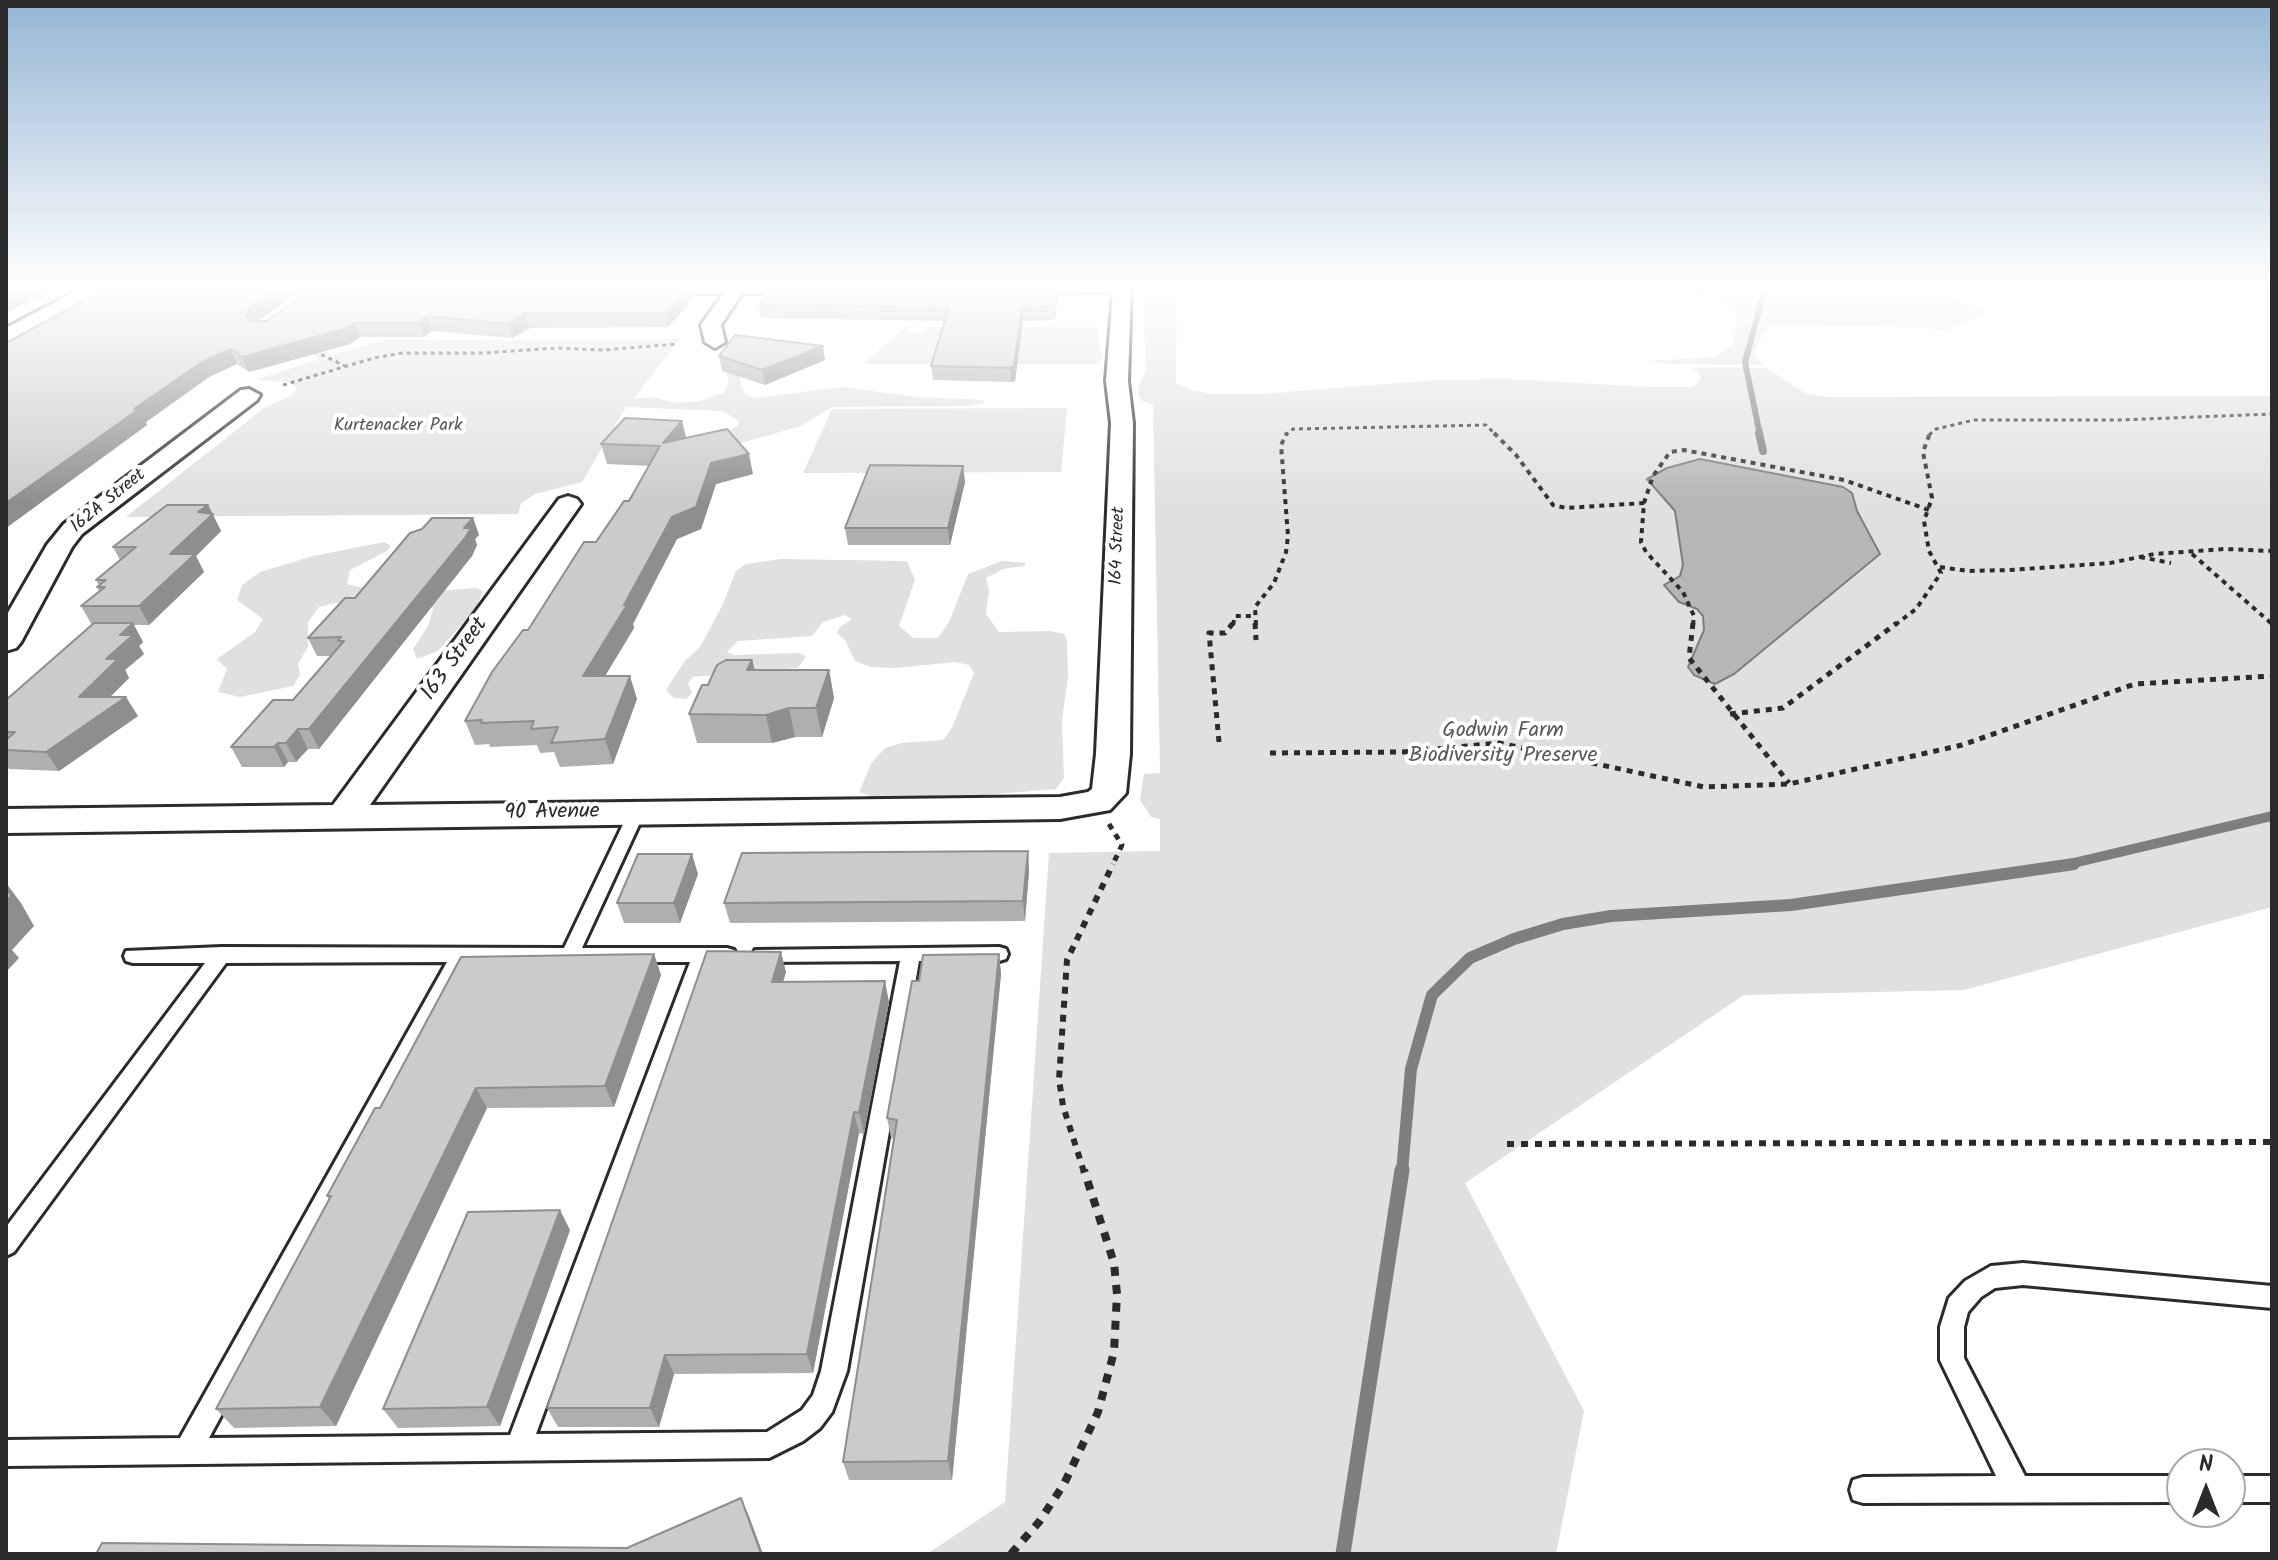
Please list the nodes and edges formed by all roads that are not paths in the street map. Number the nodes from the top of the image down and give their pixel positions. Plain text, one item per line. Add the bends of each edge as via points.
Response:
1 (1118, 358) edge
2 (249, 395) dead end
3 (568, 504) dead end
4 (6, 642) edge
5 (1098, 802) joint
6 (636, 814) junction
7 (343, 817) junction
8 (6, 821) edge
9 (222, 954) junction
10 (999, 954) edge
11 (570, 955) junction
12 (702, 955) junction
13 (911, 955) junction
14 (133, 956) dead end
15 (460, 956) junction
16 (6, 1245) edge
17 (2272, 1297) edge
18 (518, 1448) junction
19 (187, 1451) junction
20 (6, 1453) edge
21 (2017, 1489) junction
22 (2166, 1489) edge
23 (2246, 1489) edge
24 (2272, 1489) edge
25 (1863, 1490) dead end

1 - 5 street, 164 Street via 1122,435 1112,769 1109,793
2 - 4 street, 162A Street via 73,529
3 - 7 street, 163 Street
5 - 6 street, 90 Avenue via 1060,808
6 - 7 street, 90 Avenue
6 - 11 lane
7 - 8 street, 90 Avenue
9 - 14 lane
9 - 15 lane
9 - 16 lane
10 - 13 lane
11 - 12 lane
11 - 15 lane
12 - 13 lane
12 - 18 lane
13 - 18 lane via 834,1371 811,1419 769,1445
15 - 19 lane
17 - 21 lane via 2023,1274 1991,1277 1973,1289 1958,1306 1952,1360
18 - 19 lane
19 - 20 lane
21 - 22 lane
21 - 25 lane
23 - 24 lane

